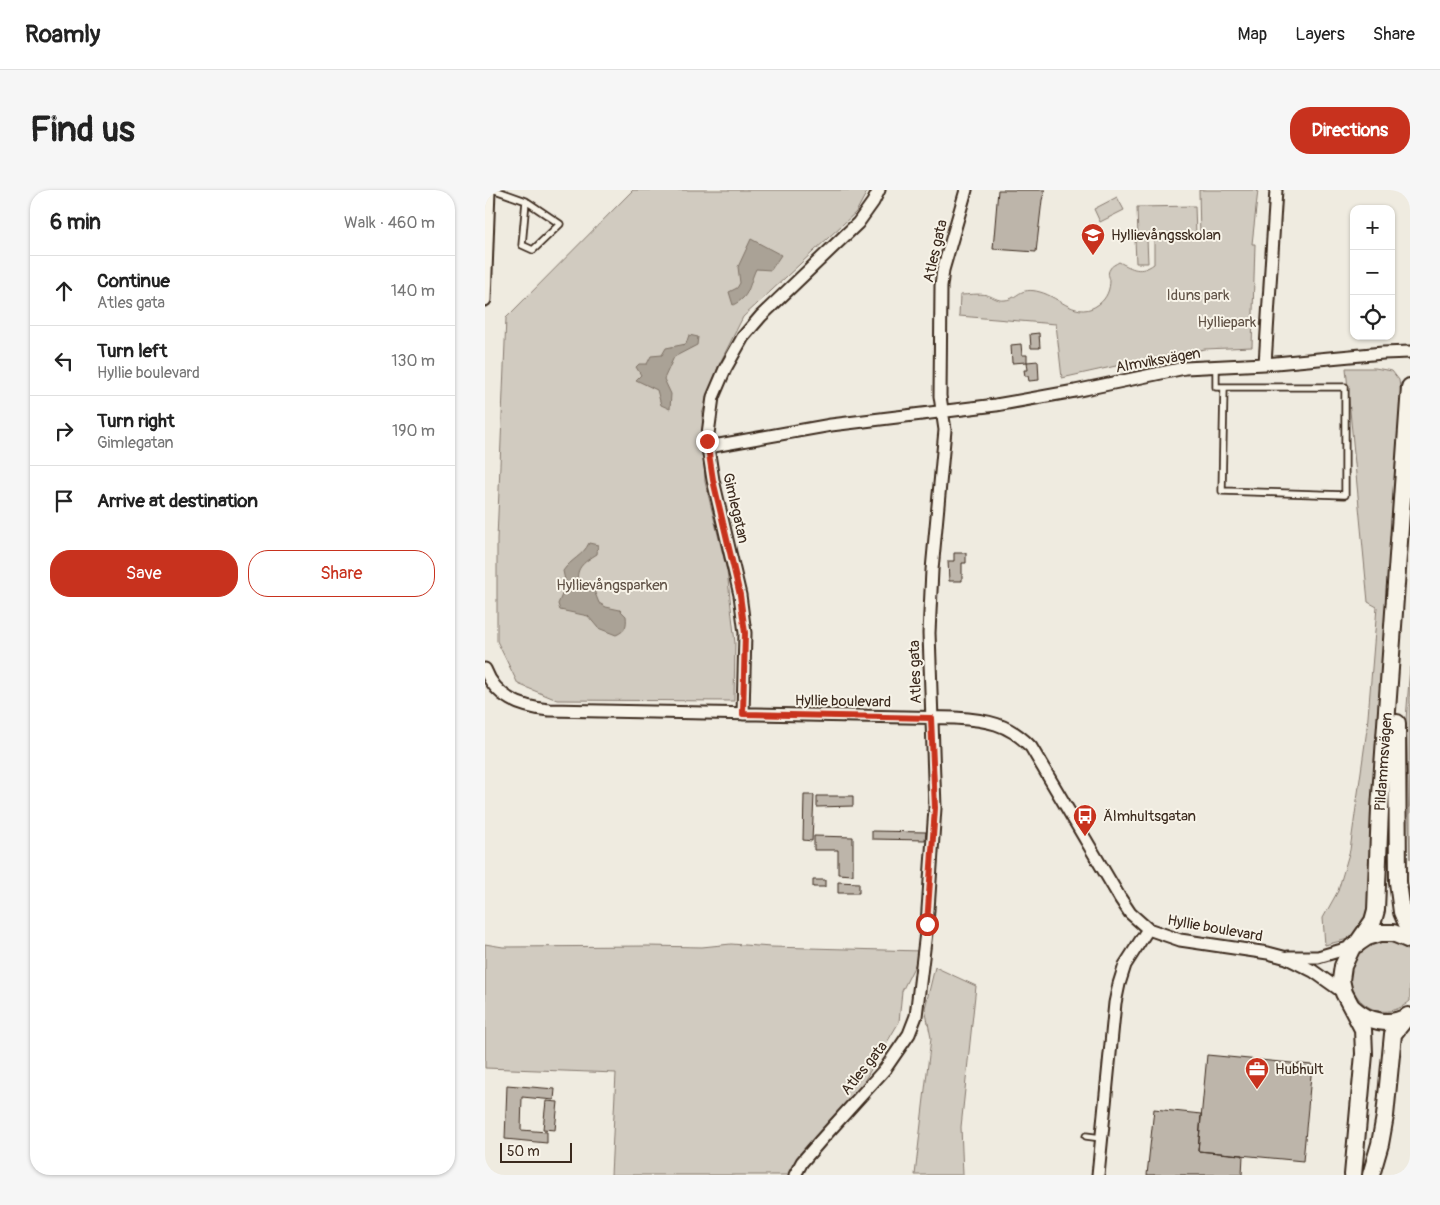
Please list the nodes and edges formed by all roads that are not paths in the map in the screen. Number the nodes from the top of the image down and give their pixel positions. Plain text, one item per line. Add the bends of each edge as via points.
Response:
1 (489, 190) edge
2 (495, 190) edge
3 (879, 190) edge
4 (967, 190) edge
5 (1276, 190) edge
6 (526, 201) junction
7 (486, 226) edge
8 (485, 300) edge
9 (1410, 352) edge
10 (1265, 364) junction
11 (1216, 366) junction
12 (1410, 387) edge
13 (1224, 388) junction
14 (943, 411) junction
15 (708, 447) junction
16 (1398, 574) junction
17 (485, 669) edge
18 (743, 714) junction
19 (931, 718) junction
20 (1148, 928) junction
21 (1410, 931) edge
22 (1410, 940) edge
23 (1354, 946) junction
24 (1287, 958) junction
25 (1347, 998) junction
26 (1407, 1017) edge
27 (1086, 1136) dead end
28 (1101, 1138) junction
29 (795, 1175) edge
30 (1098, 1175) edge
31 (1353, 1175) edge
32 (1371, 1175) edge

1 - 7 street
2 - 6 lane
3 - 15 street, Gimlegatan via 858,223 743,337 713,398
4 - 14 street, Atles gata via 941,286 940,386
5 - 10 street
6 - 6 lane via 521,245 533,250 560,224
7 - 8 street
9 - 10 street, Almviksvägen
10 - 11 street, Almviksvägen
11 - 13 lane via 1216,388
11 - 14 street, Almviksvägen via 1185,368 1075,391
12 - 16 main road, Pildammsvägen
13 - 13 lane via 1345,388 1345,495 1222,491
14 - 15 street, Almviksvägen via 831,424
14 - 19 street, Atles gata via 945,430 932,570
15 - 18 street, Gimlegatan via 740,595 745,633
16 - 21 main road, Pildammsvägen via 1398,882 1401,912
16 - 23 main road, Pildammsvägen via 1380,810 1376,910 1374,920
17 - 18 street, Hyllie boulevard via 500,692 511,701 534,709
18 - 19 street, Hyllie boulevard
19 - 20 street, Hyllie boulevard via 993,722 1021,737 1041,761 1120,898 1130,913
19 - 29 street, Atles gata via 935,808 927,924 916,1016 909,1034 885,1069 802,1162
20 - 24 street, Hyllie boulevard via 1180,940
20 - 28 street via 1125,965 1119,984
22 - 23 main road via 1393,933 1380,933
23 - 24 street, Hyllie boulevard via 1318,957
23 - 25 main road, Pildammsvägen via 1343,966 1341,980
24 - 25 street, Hyllie boulevard via 1313,971
25 - 26 main road via 1359,1013 1375,1021 1393,1022
25 - 31 main road, Pildammsvägen via 1363,1029 1364,1054
26 - 32 main road via 1393,1034 1385,1116
27 - 28 lane
28 - 30 street

